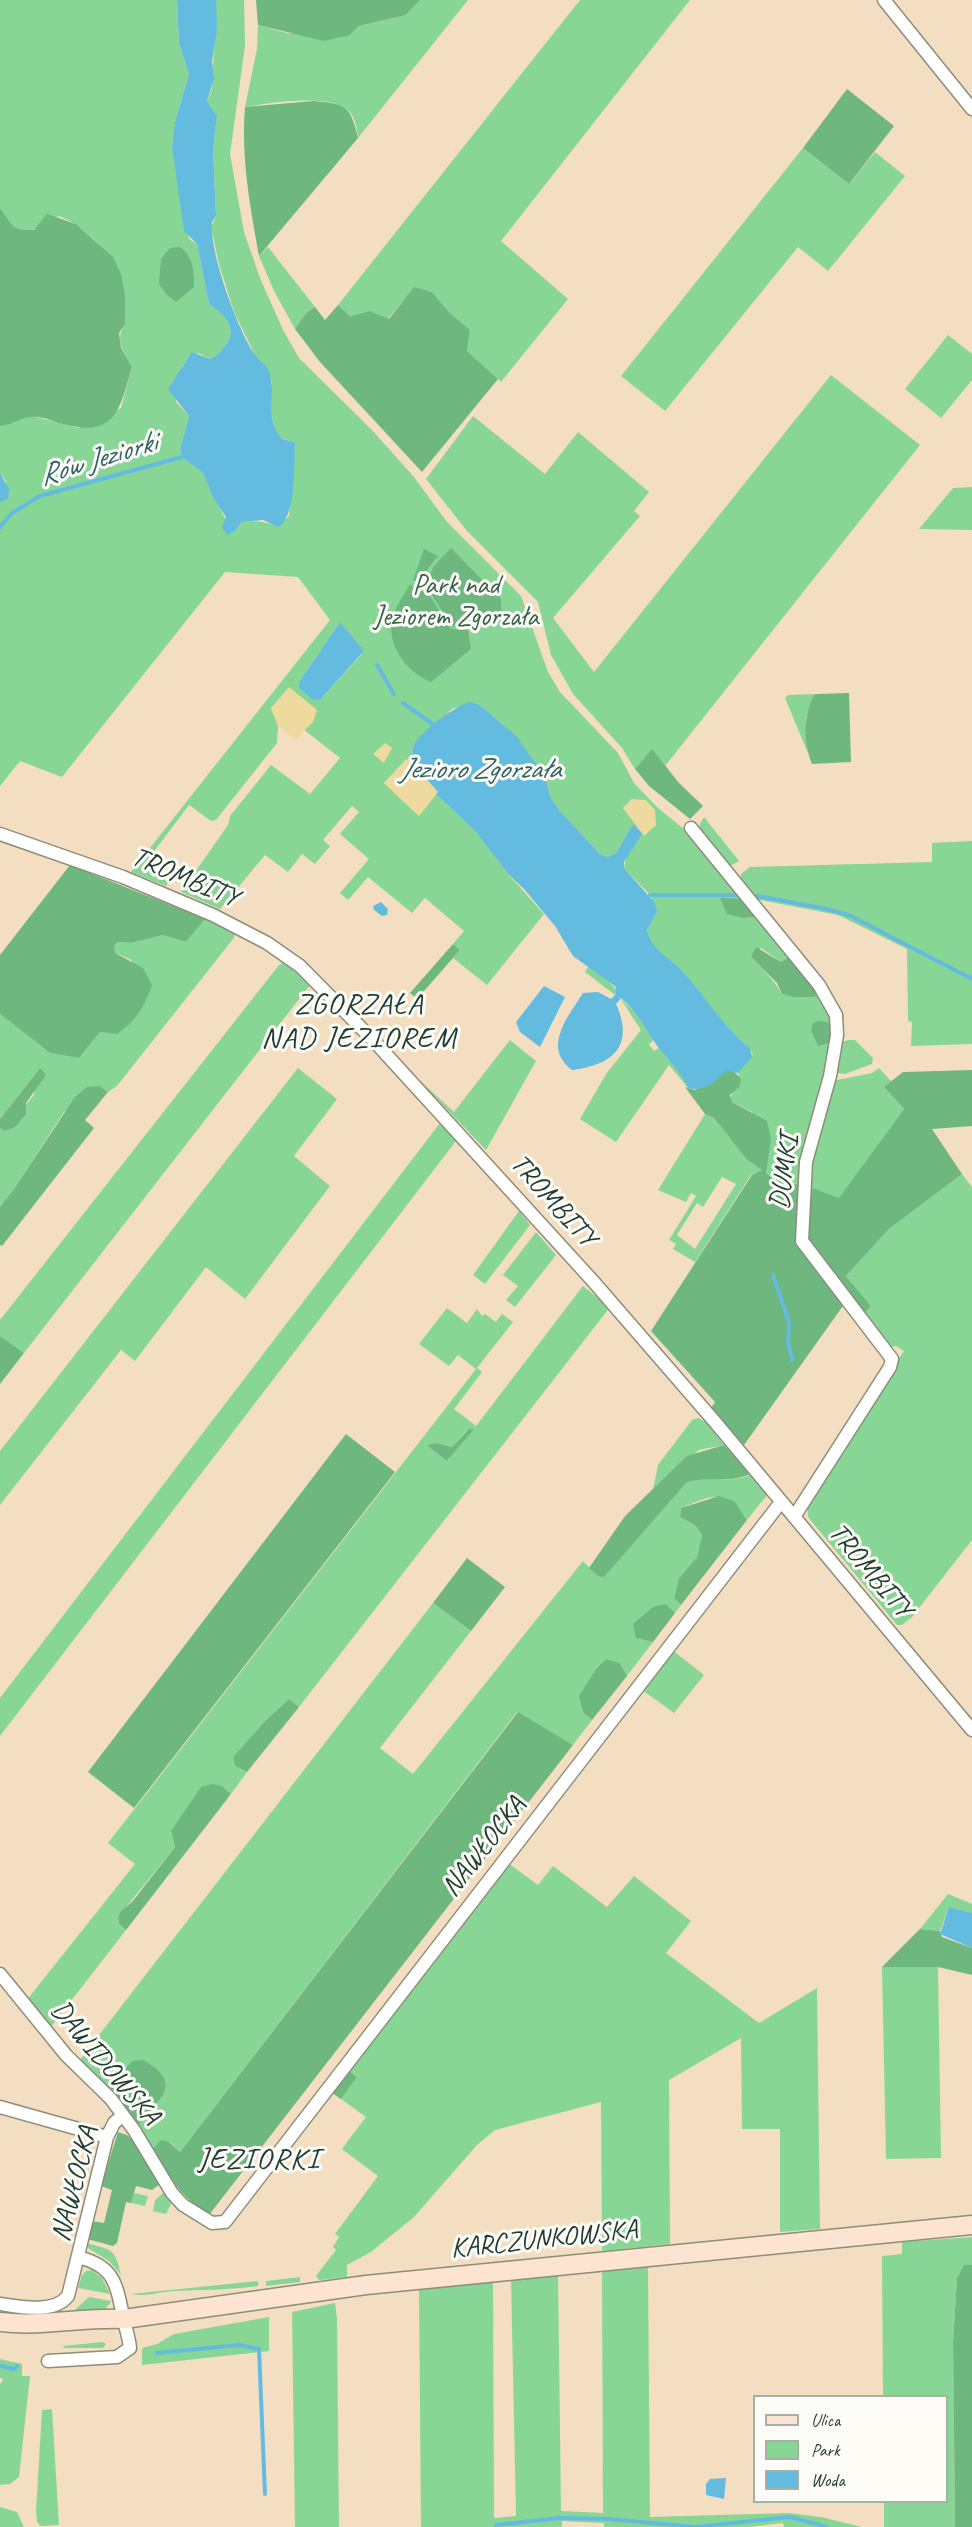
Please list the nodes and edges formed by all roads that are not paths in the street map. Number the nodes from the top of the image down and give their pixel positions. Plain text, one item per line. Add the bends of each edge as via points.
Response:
1 (884, 0) edge
2 (972, 109) edge
3 (691, 828) dead end
4 (0, 834) edge
5 (782, 1502) junction
6 (794, 1517) junction
7 (972, 1730) edge
8 (0, 1974) edge
9 (0, 2108) edge
10 (122, 2116) junction
11 (106, 2137) junction
12 (225, 2222) joint
13 (972, 2225) edge
14 (78, 2257) junction
15 (0, 2304) edge
16 (124, 2319) junction
17 (0, 2322) edge
18 (0, 2328) edge
19 (48, 2361) dead end

1 - 2 street
3 - 6 street, DUMKI via 819,985 836,1015 830,1076 806,1162 802,1241 892,1359
4 - 5 street, TROMBITY via 123,877 213,915 267,943 300,966 579,1266
5 - 6 street, TROMBITY
5 - 12 street, NAWŁOCKA
6 - 7 street, TROMBITY
8 - 10 street, DAWIDOWSKA
9 - 11 street
10 - 11 street, NAWŁOCKA
10 - 12 street, DAWIDOWSKA via 183,2205 213,2223
11 - 14 street, NAWŁOCKA
13 - 16 street, KARCZUNKOWSKA via 366,2284
14 - 15 street via 71,2290 64,2302 45,2307
14 - 16 street, NAWŁOCKA via 109,2272 117,2286
16 - 17 street, KARCZUNKOWSKA via 34,2325
16 - 18 street, KARCZUNKOWSKA via 107,2327 68,2332
16 - 19 street, NAWŁOCKA via 130,2348 125,2354

